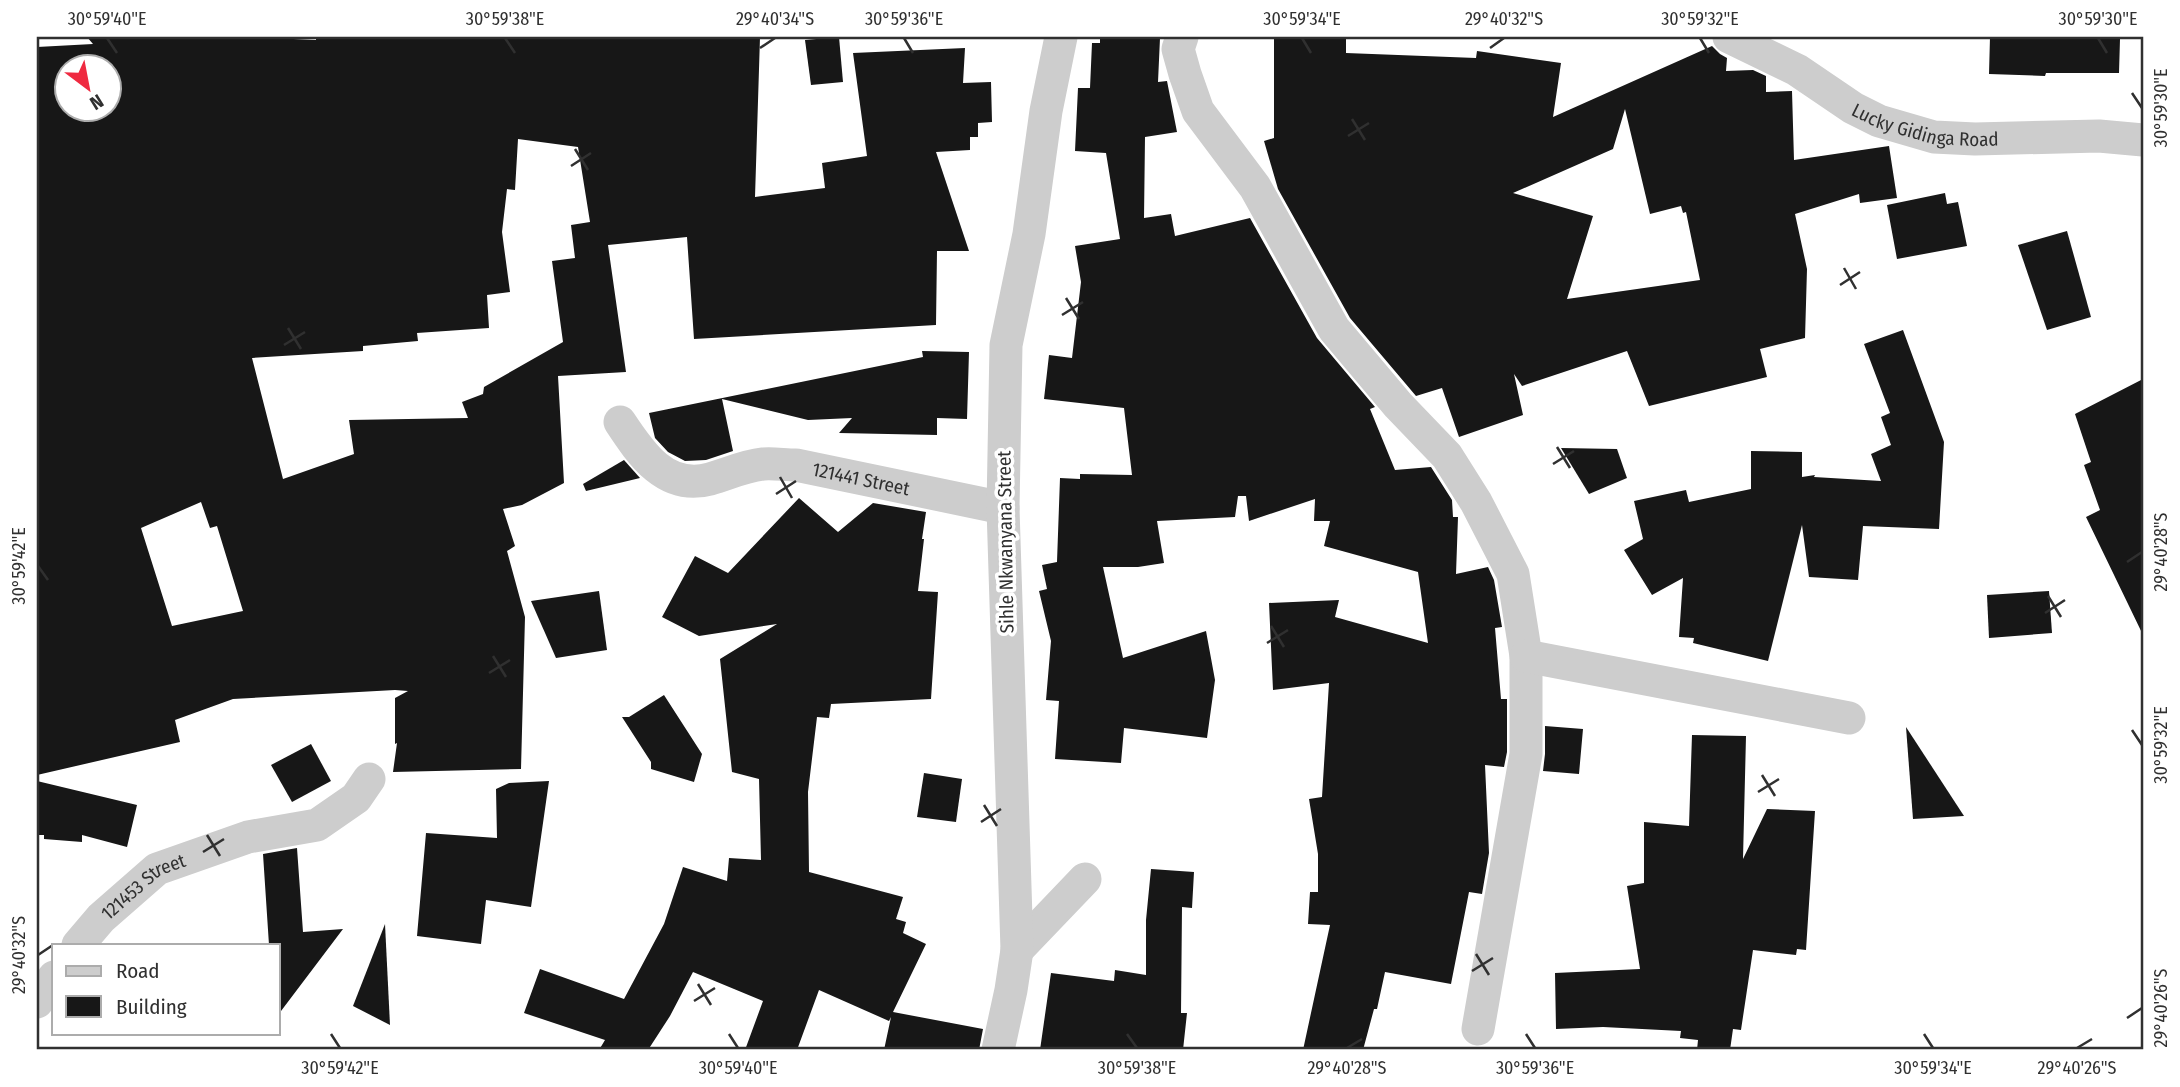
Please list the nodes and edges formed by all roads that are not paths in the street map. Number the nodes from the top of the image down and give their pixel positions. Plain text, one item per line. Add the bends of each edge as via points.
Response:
1 (1061, 37) edge
2 (1182, 37) edge
3 (1729, 37) edge
4 (2143, 140) edge
5 (620, 422) dead end
6 (1003, 508) junction
7 (1526, 656) junction
8 (1849, 718) dead end
9 (369, 779) dead end
10 (1085, 879) dead end
11 (79, 944) edge
12 (1017, 950) junction
13 (52, 980) edge
14 (37, 1002) edge
15 (1478, 1029) dead end
16 (998, 1050) edge

1 - 6 street, Sihle Nkwanyana Street via 1006,345
2 - 7 street via 1178,49 1198,111 1255,187 1334,328 1447,456 1476,502 1513,574
3 - 4 street, Lucky Gidinga Road via 1797,70 1879,121 1934,137
5 - 6 street, 121441 Street via 633,443 672,479 709,480 766,463 796,465
6 - 12 street, Sihle Nkwanyana Street
7 - 8 street
7 - 15 street via 1526,754
9 - 11 street, 121453 Street via 356,797 317,825 248,837 157,869
10 - 12 street
12 - 16 street, Sihle Nkwanyana Street
13 - 14 street

